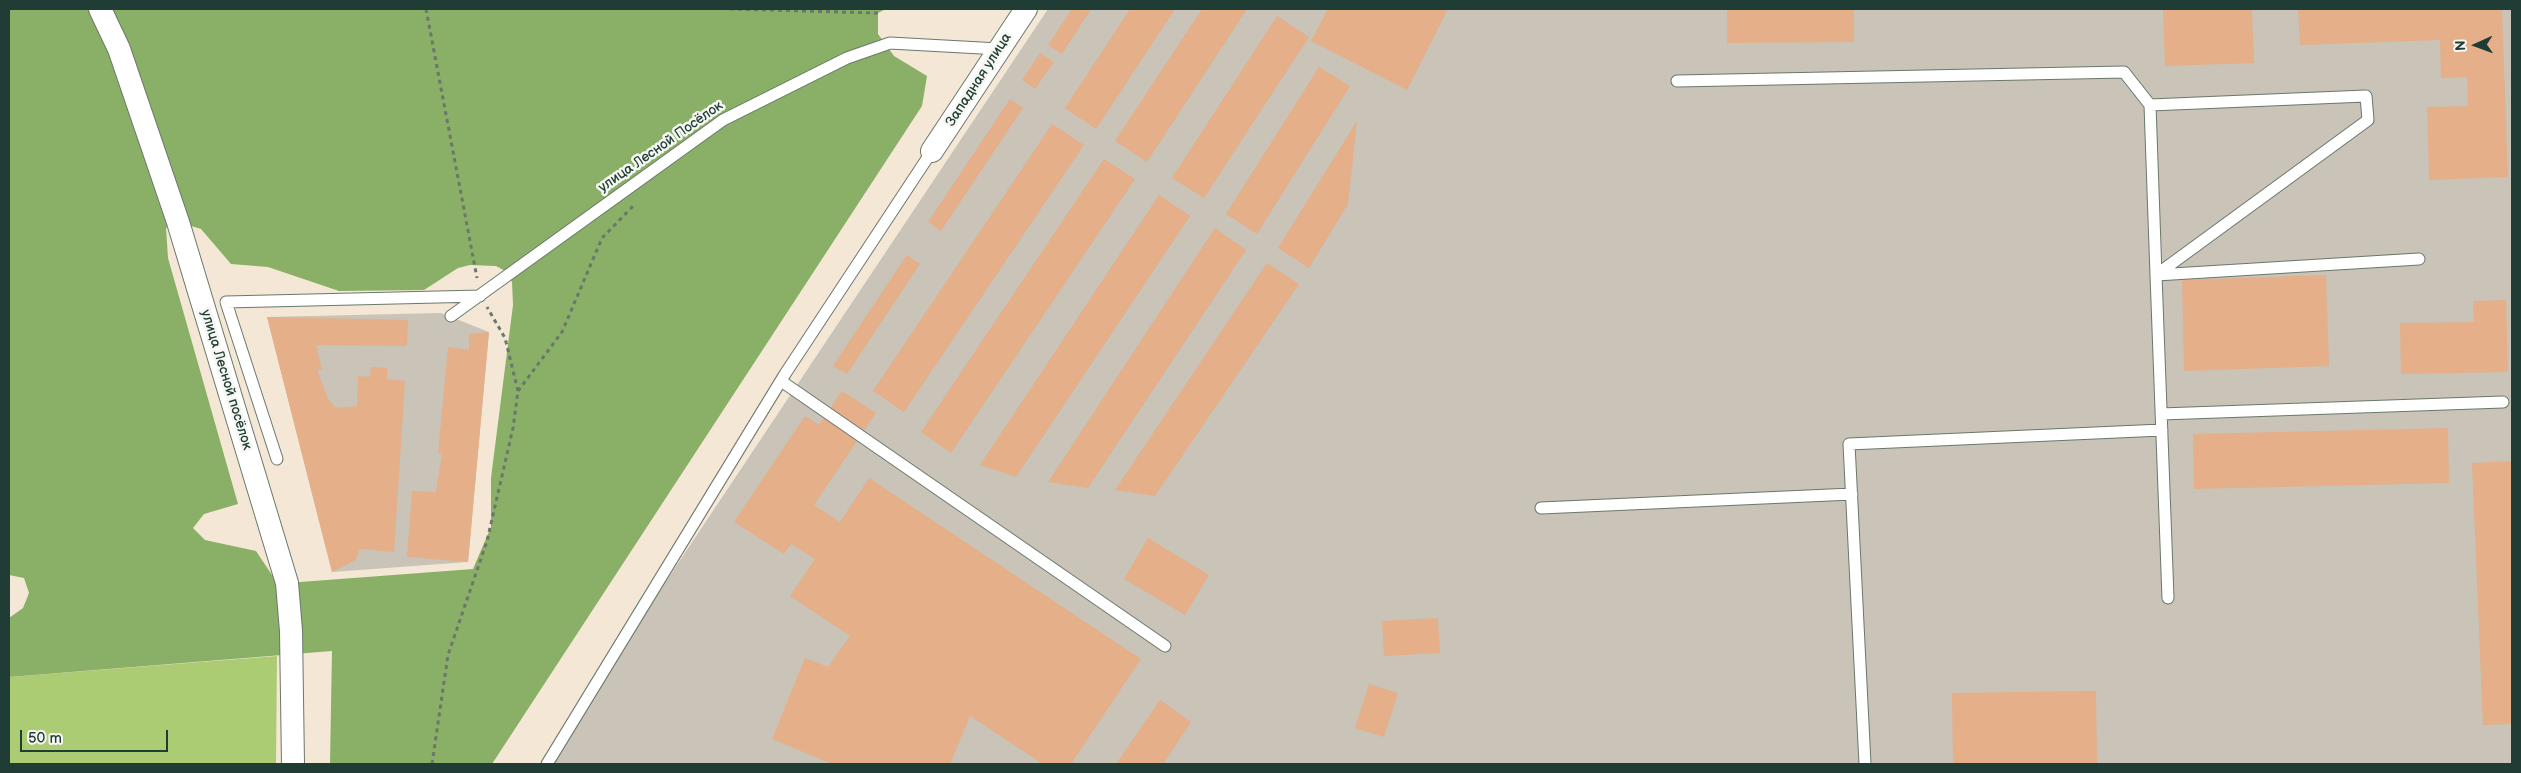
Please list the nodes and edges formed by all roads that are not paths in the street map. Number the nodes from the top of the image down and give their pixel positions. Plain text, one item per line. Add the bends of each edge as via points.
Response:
1 (100, 9) edge
2 (1026, 9) edge
3 (999, 49) junction
4 (1677, 81) dead end
5 (2150, 105) junction
6 (932, 151) joint
7 (2419, 260) dead end
8 (2156, 275) junction
9 (480, 296) junction
10 (202, 302) junction
11 (226, 302) junction
12 (451, 316) dead end
13 (781, 381) junction
14 (2503, 402) dead end
15 (2161, 414) junction
16 (2162, 430) junction
17 (277, 459) dead end
18 (1852, 494) junction
19 (1540, 508) dead end
20 (2168, 598) dead end
21 (1165, 646) dead end
22 (293, 764) edge
23 (547, 764) edge
24 (1865, 764) edge

1 - 10 street, улица Лесной посёлок via 119,49
2 - 3 street, Западная улица
3 - 6 street, Западная улица
3 - 9 lane, улица Лесной Посёлок via 890,42 847,58 723,120
4 - 5 lane via 2124,72
5 - 8 lane
5 - 8 lane via 2366,96 2368,120
6 - 13 lane
7 - 8 lane
8 - 15 lane
9 - 11 lane
9 - 12 lane, улица Лесной Посёлок
10 - 11 lane
10 - 22 street, улица Лесной посёлок via 287,583
11 - 17 lane
13 - 21 lane
13 - 23 lane
14 - 15 lane
15 - 16 lane
16 - 18 lane via 1849,444
16 - 20 lane
18 - 19 lane
18 - 24 lane

